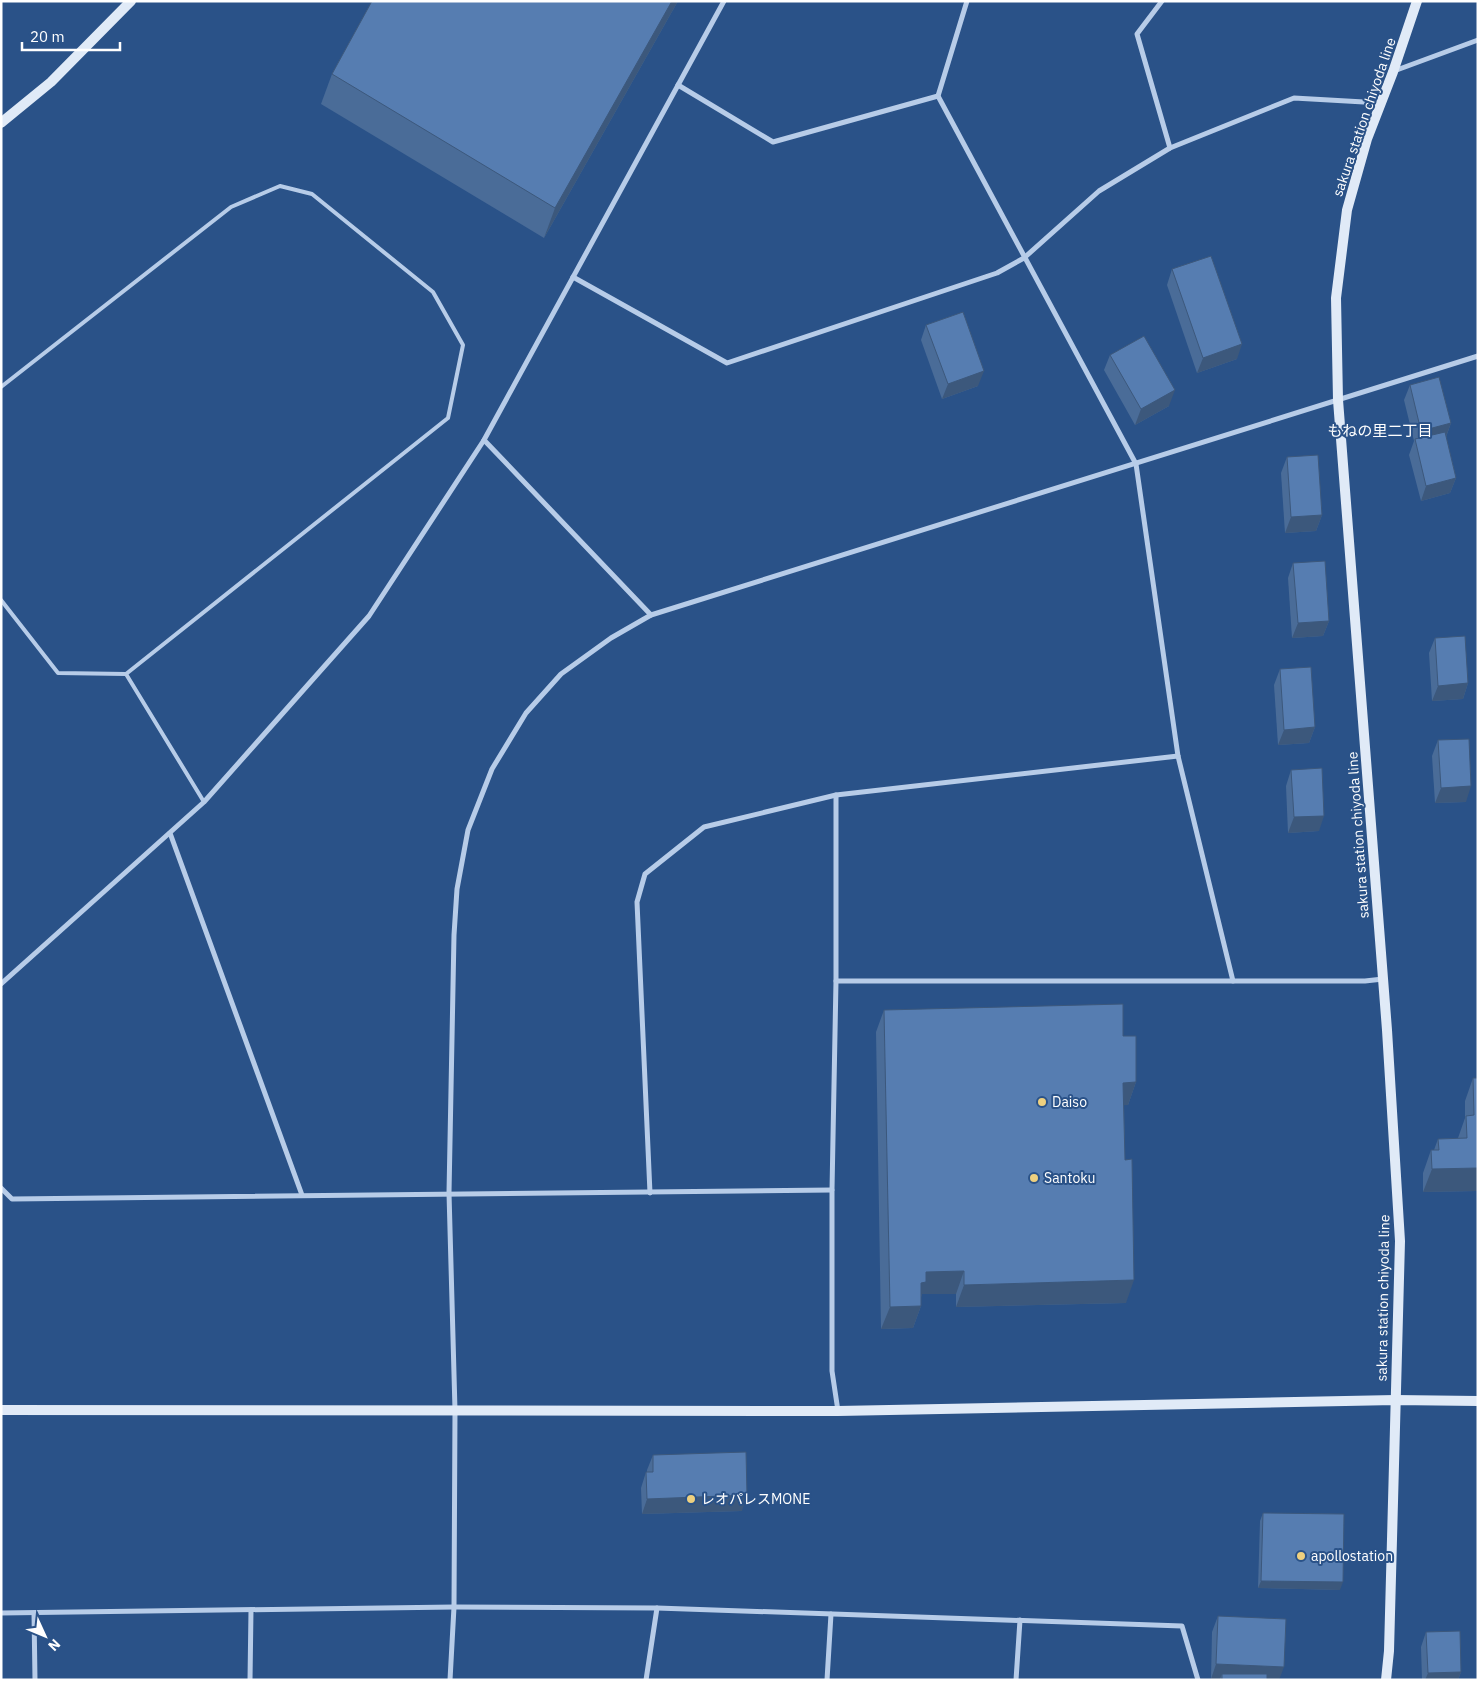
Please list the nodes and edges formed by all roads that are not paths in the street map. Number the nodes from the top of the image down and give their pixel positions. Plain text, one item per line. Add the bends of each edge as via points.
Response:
1 (132, 1) edge
2 (724, 1) edge
3 (967, 1) edge
4 (1162, 1) edge
5 (1416, 1) edge
6 (1478, 40) edge
7 (1394, 72) junction
8 (678, 85) junction
9 (938, 96) junction
10 (1380, 106) junction
11 (1, 123) edge
12 (1170, 148) junction
13 (1024, 258) junction
14 (573, 277) junction
15 (1478, 356) edge
16 (1, 387) edge
17 (1338, 400) junction
18 (484, 440) junction
19 (1136, 464) junction
20 (1, 600) edge
21 (651, 615) junction
22 (126, 674) junction
23 (1178, 756) junction
24 (836, 795) junction
25 (204, 802) junction
26 (170, 833) junction
27 (1383, 979) junction
28 (836, 981) junction
29 (1233, 981) junction
30 (1, 984) edge
31 (1, 1188) edge
32 (832, 1190) junction
33 (650, 1192) junction
34 (449, 1193) junction
35 (302, 1195) junction
36 (1395, 1400) junction
37 (1478, 1401) edge
38 (1, 1410) edge
39 (455, 1410) junction
40 (838, 1411) junction
41 (454, 1607) junction
42 (657, 1608) junction
43 (251, 1610) junction
44 (1, 1613) edge
45 (34, 1613) junction
46 (831, 1614) junction
47 (1020, 1620) junction
48 (35, 1680) edge
49 (250, 1680) edge
50 (450, 1680) edge
51 (646, 1680) edge
52 (827, 1680) edge
53 (1016, 1680) edge
54 (1198, 1680) edge
55 (1386, 1680) edge

1 - 11 main road via 51,82
2 - 8 street
3 - 9 street
4 - 12 street via 1137,34
5 - 7 main road, sakura station chiyoda line
6 - 7 street
7 - 10 main road, sakura station chiyoda line
8 - 9 street via 773,142
8 - 14 street
9 - 13 street
10 - 12 street via 1364,102 1294,98
10 - 17 main road, sakura station chiyoda line via 1347,210 1336,298
12 - 13 street via 1099,191
13 - 14 street via 997,273 727,363
13 - 19 street
14 - 18 street
15 - 17 street
16 - 22 lane via 231,207 280,186 312,194 433,292 463,346 448,418
17 - 19 street
17 - 27 main road, sakura station chiyoda line
18 - 21 street
18 - 25 street via 370,616
19 - 21 street
19 - 23 street
20 - 22 lane via 58,672
21 - 34 street via 611,638 561,674 526,714 492,769 468,830 457,889 454,934
22 - 25 lane
23 - 24 street
23 - 29 street
24 - 28 street
24 - 33 street via 704,827 645,874 637,902
25 - 26 street
26 - 30 street
26 - 35 street
27 - 29 street
27 - 36 main road, sakura station chiyoda line via 1400,1241
28 - 29 street
28 - 32 street
31 - 35 street via 12,1199
32 - 33 street
32 - 40 street via 832,1370
33 - 34 street
34 - 35 street
34 - 39 street
36 - 37 main road
36 - 40 main road
36 - 55 main road, sakura station chiyoda line
38 - 39 main road
39 - 40 main road
39 - 41 street
41 - 42 street
41 - 43 street
41 - 50 street
42 - 46 street
42 - 51 street
43 - 45 street
43 - 49 street
44 - 45 street
45 - 48 street
46 - 47 street
46 - 52 street
47 - 53 street
47 - 54 street via 1182,1626

